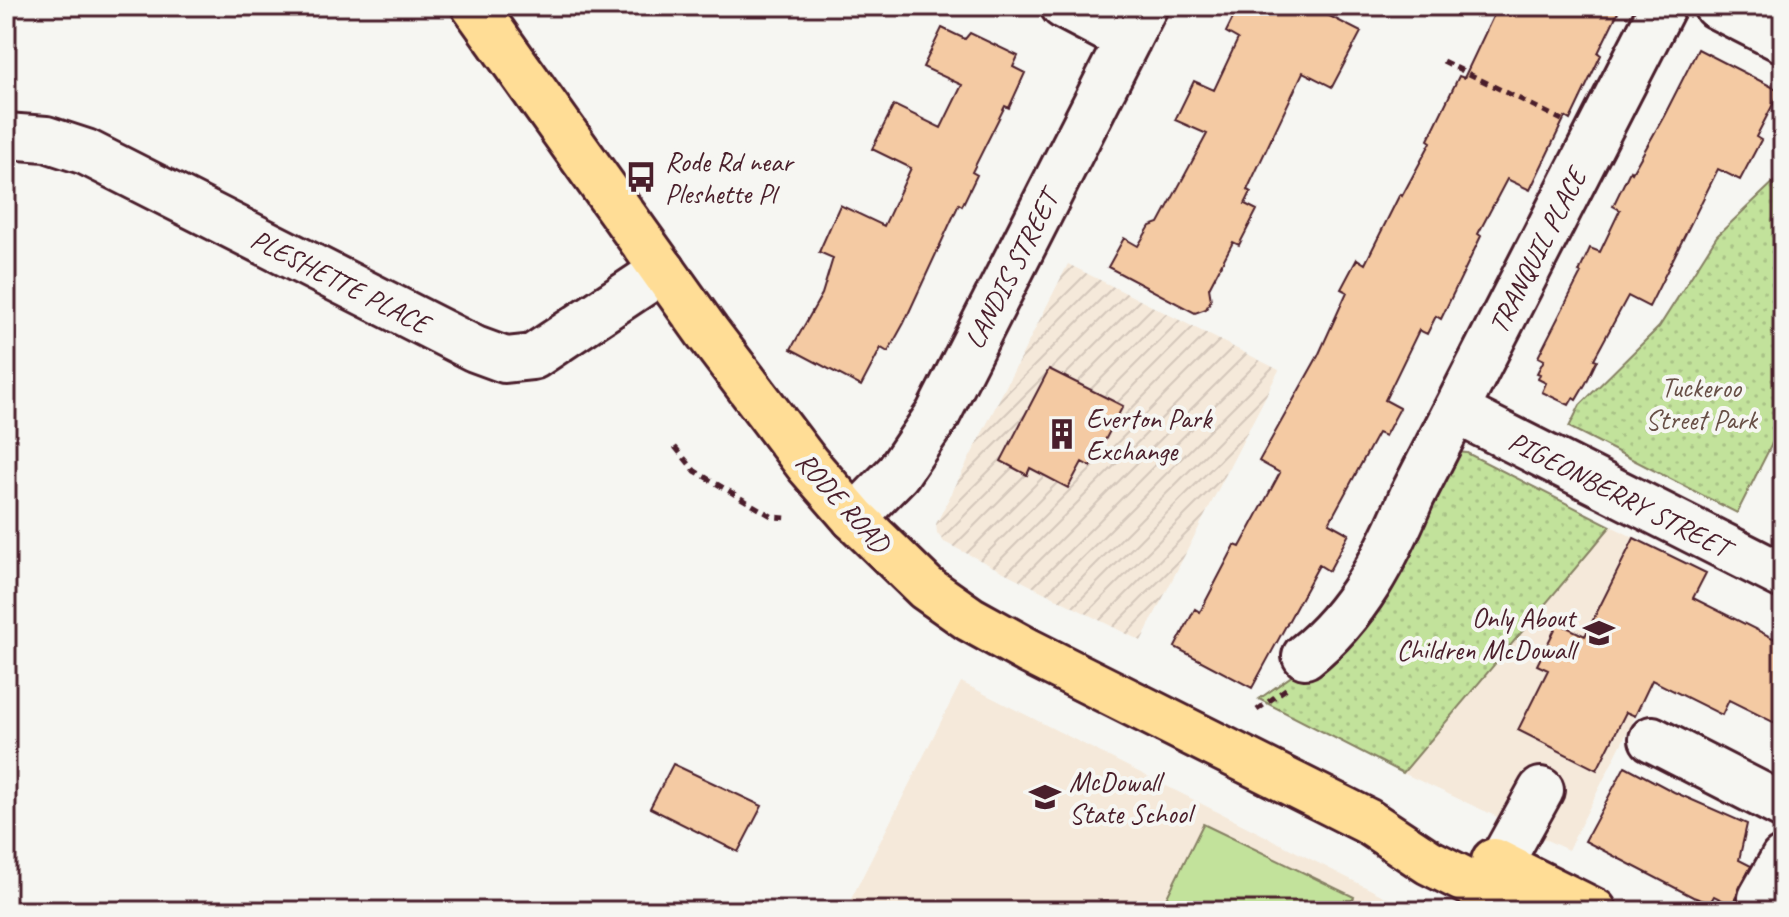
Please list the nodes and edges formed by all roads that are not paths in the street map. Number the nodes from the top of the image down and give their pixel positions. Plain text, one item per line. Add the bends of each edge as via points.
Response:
1 (474, 6) edge
2 (1063, 6) edge
3 (1663, 6) edge
4 (1716, 6) edge
5 (1137, 23) edge
6 (1781, 39) edge
7 (6, 136) edge
8 (663, 270) junction
9 (1456, 411) junction
10 (854, 518) junction
11 (1783, 576) edge
12 (1305, 656) dead end
13 (1652, 739) dead end
14 (1541, 790) dead end
15 (1783, 806) edge
16 (1367, 821) junction
17 (1783, 859) edge
18 (1500, 864) junction
19 (1761, 898) dead end
20 (1527, 911) edge
21 (1594, 911) edge

1 - 8 main road, RODE ROAD
2 - 5 street
3 - 9 street, TRANQUIL PLACE
4 - 6 street
5 - 10 street, LANDIS STREET via 938,414 898,473
7 - 8 street, PLESHETTE PLACE via 46,139 86,152 505,360 533,357
8 - 10 main road, RODE ROAD via 798,453
9 - 11 street, PIGEONBERRY STREET
9 - 12 street, TRANQUIL PLACE via 1374,576 1322,643
10 - 16 main road, RODE ROAD via 926,588 970,619
13 - 15 street
14 - 18 street
16 - 18 main road, RODE ROAD via 1438,835
16 - 20 main road, RODE ROAD via 1429,862
17 - 19 street
18 - 21 main road, RODE ROAD

